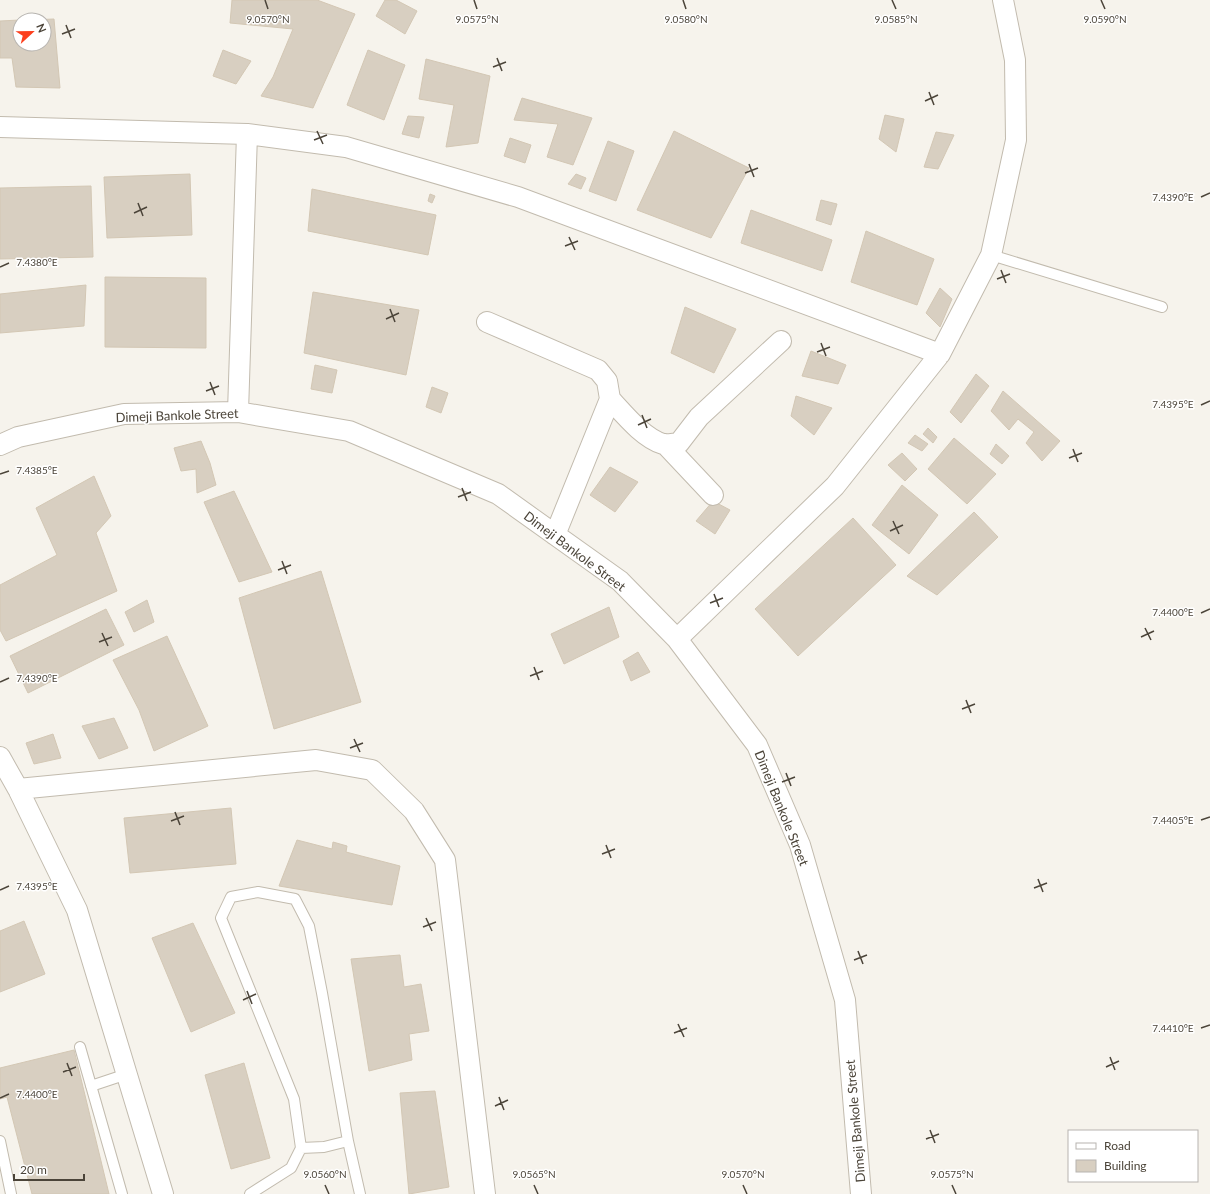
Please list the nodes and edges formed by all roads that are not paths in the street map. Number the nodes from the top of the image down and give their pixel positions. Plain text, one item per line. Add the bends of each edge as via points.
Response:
1 (1003, 0) edge
2 (0, 127) edge
3 (247, 134) junction
4 (992, 255) junction
5 (1162, 307) dead end
6 (487, 322) dead end
7 (781, 341) dead end
8 (940, 354) junction
9 (610, 399) junction
10 (238, 412) junction
11 (664, 444) junction
12 (0, 445) edge
13 (713, 495) dead end
14 (555, 535) junction
15 (677, 639) junction
16 (0, 757) edge
17 (18, 789) junction
18 (80, 1047) dead end
19 (127, 1074) junction
20 (91, 1086) junction
21 (0, 1141) edge
22 (348, 1141) junction
23 (301, 1148) junction
24 (11, 1194) edge
25 (122, 1194) edge
26 (163, 1194) edge
27 (250, 1194) edge
28 (360, 1194) edge
29 (485, 1194) edge
30 (861, 1194) edge

1 - 4 street via 1015,60 1016,140
2 - 3 street
3 - 8 street via 346,146 518,197
3 - 10 street
4 - 5 lane
4 - 8 street
6 - 9 street via 598,370 607,381
7 - 11 street via 700,417 679,443
8 - 15 street via 835,486
9 - 11 street via 634,426
9 - 14 street
10 - 12 street, Dimeji Bankole Street via 124,414 18,437
10 - 14 street, Dimeji Bankole Street via 348,431 498,494
11 - 13 street
14 - 15 street, Dimeji Bankole Street via 620,581
15 - 30 street, Dimeji Bankole Street via 757,745 800,845 845,1000
16 - 17 street
17 - 19 street via 77,910
17 - 29 street via 316,760 372,770 414,811 445,860
18 - 20 lane
19 - 20 lane
19 - 26 street
20 - 25 lane
21 - 24 lane
22 - 23 lane via 324,1148
22 - 23 lane via 308,926 295,899 258,892 231,897 221,918 294,1100
22 - 28 lane
23 - 27 lane via 291,1168

